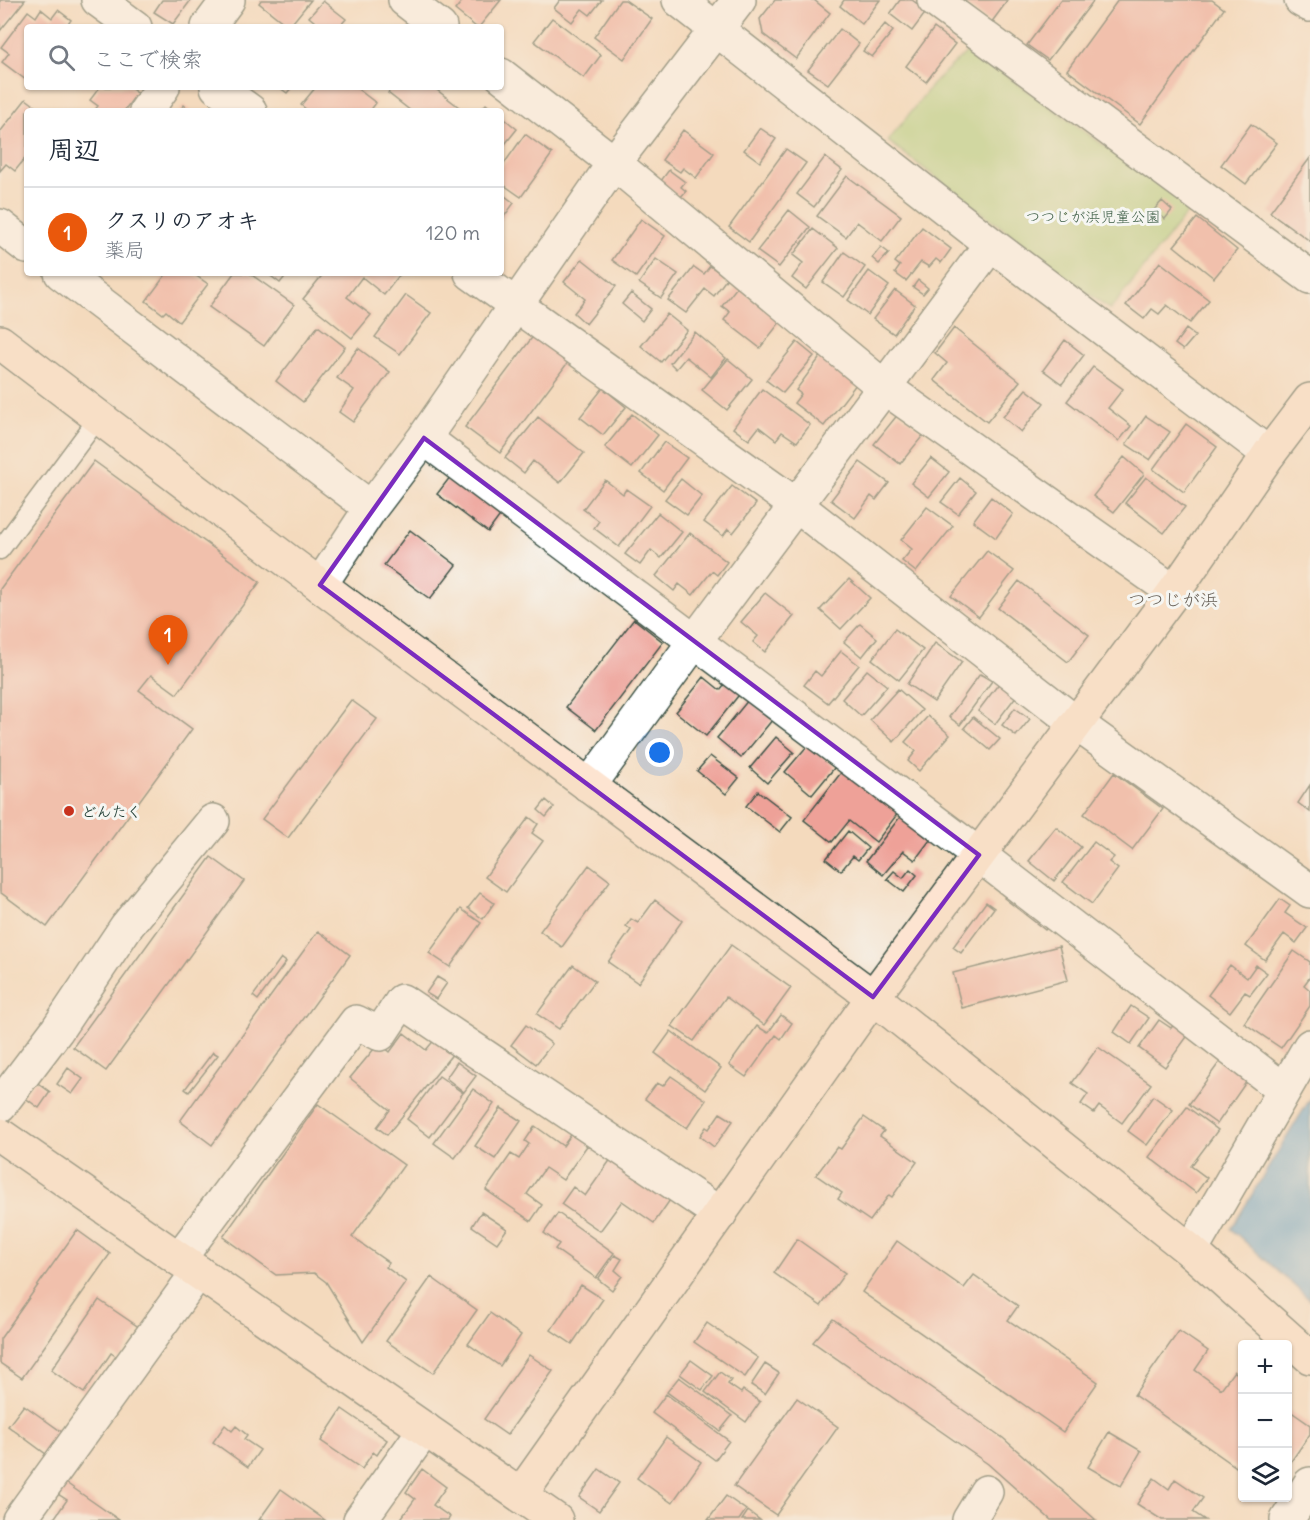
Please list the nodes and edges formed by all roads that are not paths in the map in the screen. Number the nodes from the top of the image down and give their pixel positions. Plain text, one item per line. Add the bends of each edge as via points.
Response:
1 (98, 0) edge
2 (228, 0) edge
3 (405, 0) edge
4 (679, 0) edge
5 (739, 0) edge
6 (934, 0) edge
7 (1301, 0) edge
8 (1310, 5) edge
9 (131, 24) edge
10 (210, 24) edge
11 (436, 24) edge
12 (718, 29) junction
13 (504, 77) edge
14 (161, 90) edge
15 (221, 90) edge
16 (148, 108) edge
17 (246, 108) edge
18 (614, 163) junction
19 (0, 226) edge
20 (991, 244) junction
21 (24, 245) edge
22 (65, 276) edge
23 (475, 276) edge
24 (1310, 277) edge
25 (514, 305) junction
26 (0, 342) edge
27 (884, 387) junction
28 (1310, 400) edge
29 (99, 417) junction
30 (424, 438) junction
31 (1269, 454) junction
32 (796, 505) junction
33 (371, 508) junction
34 (0, 550) edge
35 (320, 585) junction
36 (1174, 592) junction
37 (694, 642) junction
38 (1077, 724) junction
39 (589, 786) junction
40 (213, 821) dead end
41 (979, 855) junction
42 (1310, 891) edge
43 (873, 997) junction
44 (1310, 1046) edge
45 (1284, 1090) junction
46 (0, 1105) edge
47 (0, 1135) edge
48 (720, 1214) junction
49 (1191, 1251) junction
50 (189, 1265) junction
51 (1310, 1357) edge
52 (426, 1429) junction
53 (1310, 1484) edge
54 (986, 1492) dead end
55 (521, 1494) junction
56 (19, 1520) edge
57 (360, 1520) edge
58 (556, 1520) edge
59 (969, 1520) edge
60 (1287, 1520) edge

1 - 9 street
2 - 10 street
3 - 11 street
4 - 12 street
5 - 12 street
6 - 24 street
7 - 8 street
12 - 18 street
12 - 20 street
13 - 18 street
14 - 16 street
15 - 17 street
18 - 25 street
18 - 27 street
19 - 21 street
20 - 27 street
20 - 31 street
22 - 33 street
23 - 25 street
25 - 30 street
25 - 32 street
26 - 29 street
27 - 32 street
27 - 36 street
28 - 31 street
29 - 34 lane
29 - 35 street
30 - 33 street
30 - 37 street
31 - 36 street
32 - 37 street
32 - 38 street
33 - 35 street
35 - 39 street
36 - 38 street
37 - 39 street
37 - 41 street
38 - 41 street
38 - 42 street
39 - 43 street
40 - 46 street via 126,927 57,1030
41 - 43 street
41 - 45 street
43 - 48 street
43 - 49 street
44 - 45 street
45 - 49 street
47 - 50 street
48 - 50 street via 402,1001 380,1034 356,1022
48 - 55 street
49 - 51 street
50 - 52 street
50 - 56 street
52 - 55 street
52 - 57 street
53 - 60 street
54 - 59 street
55 - 58 street

